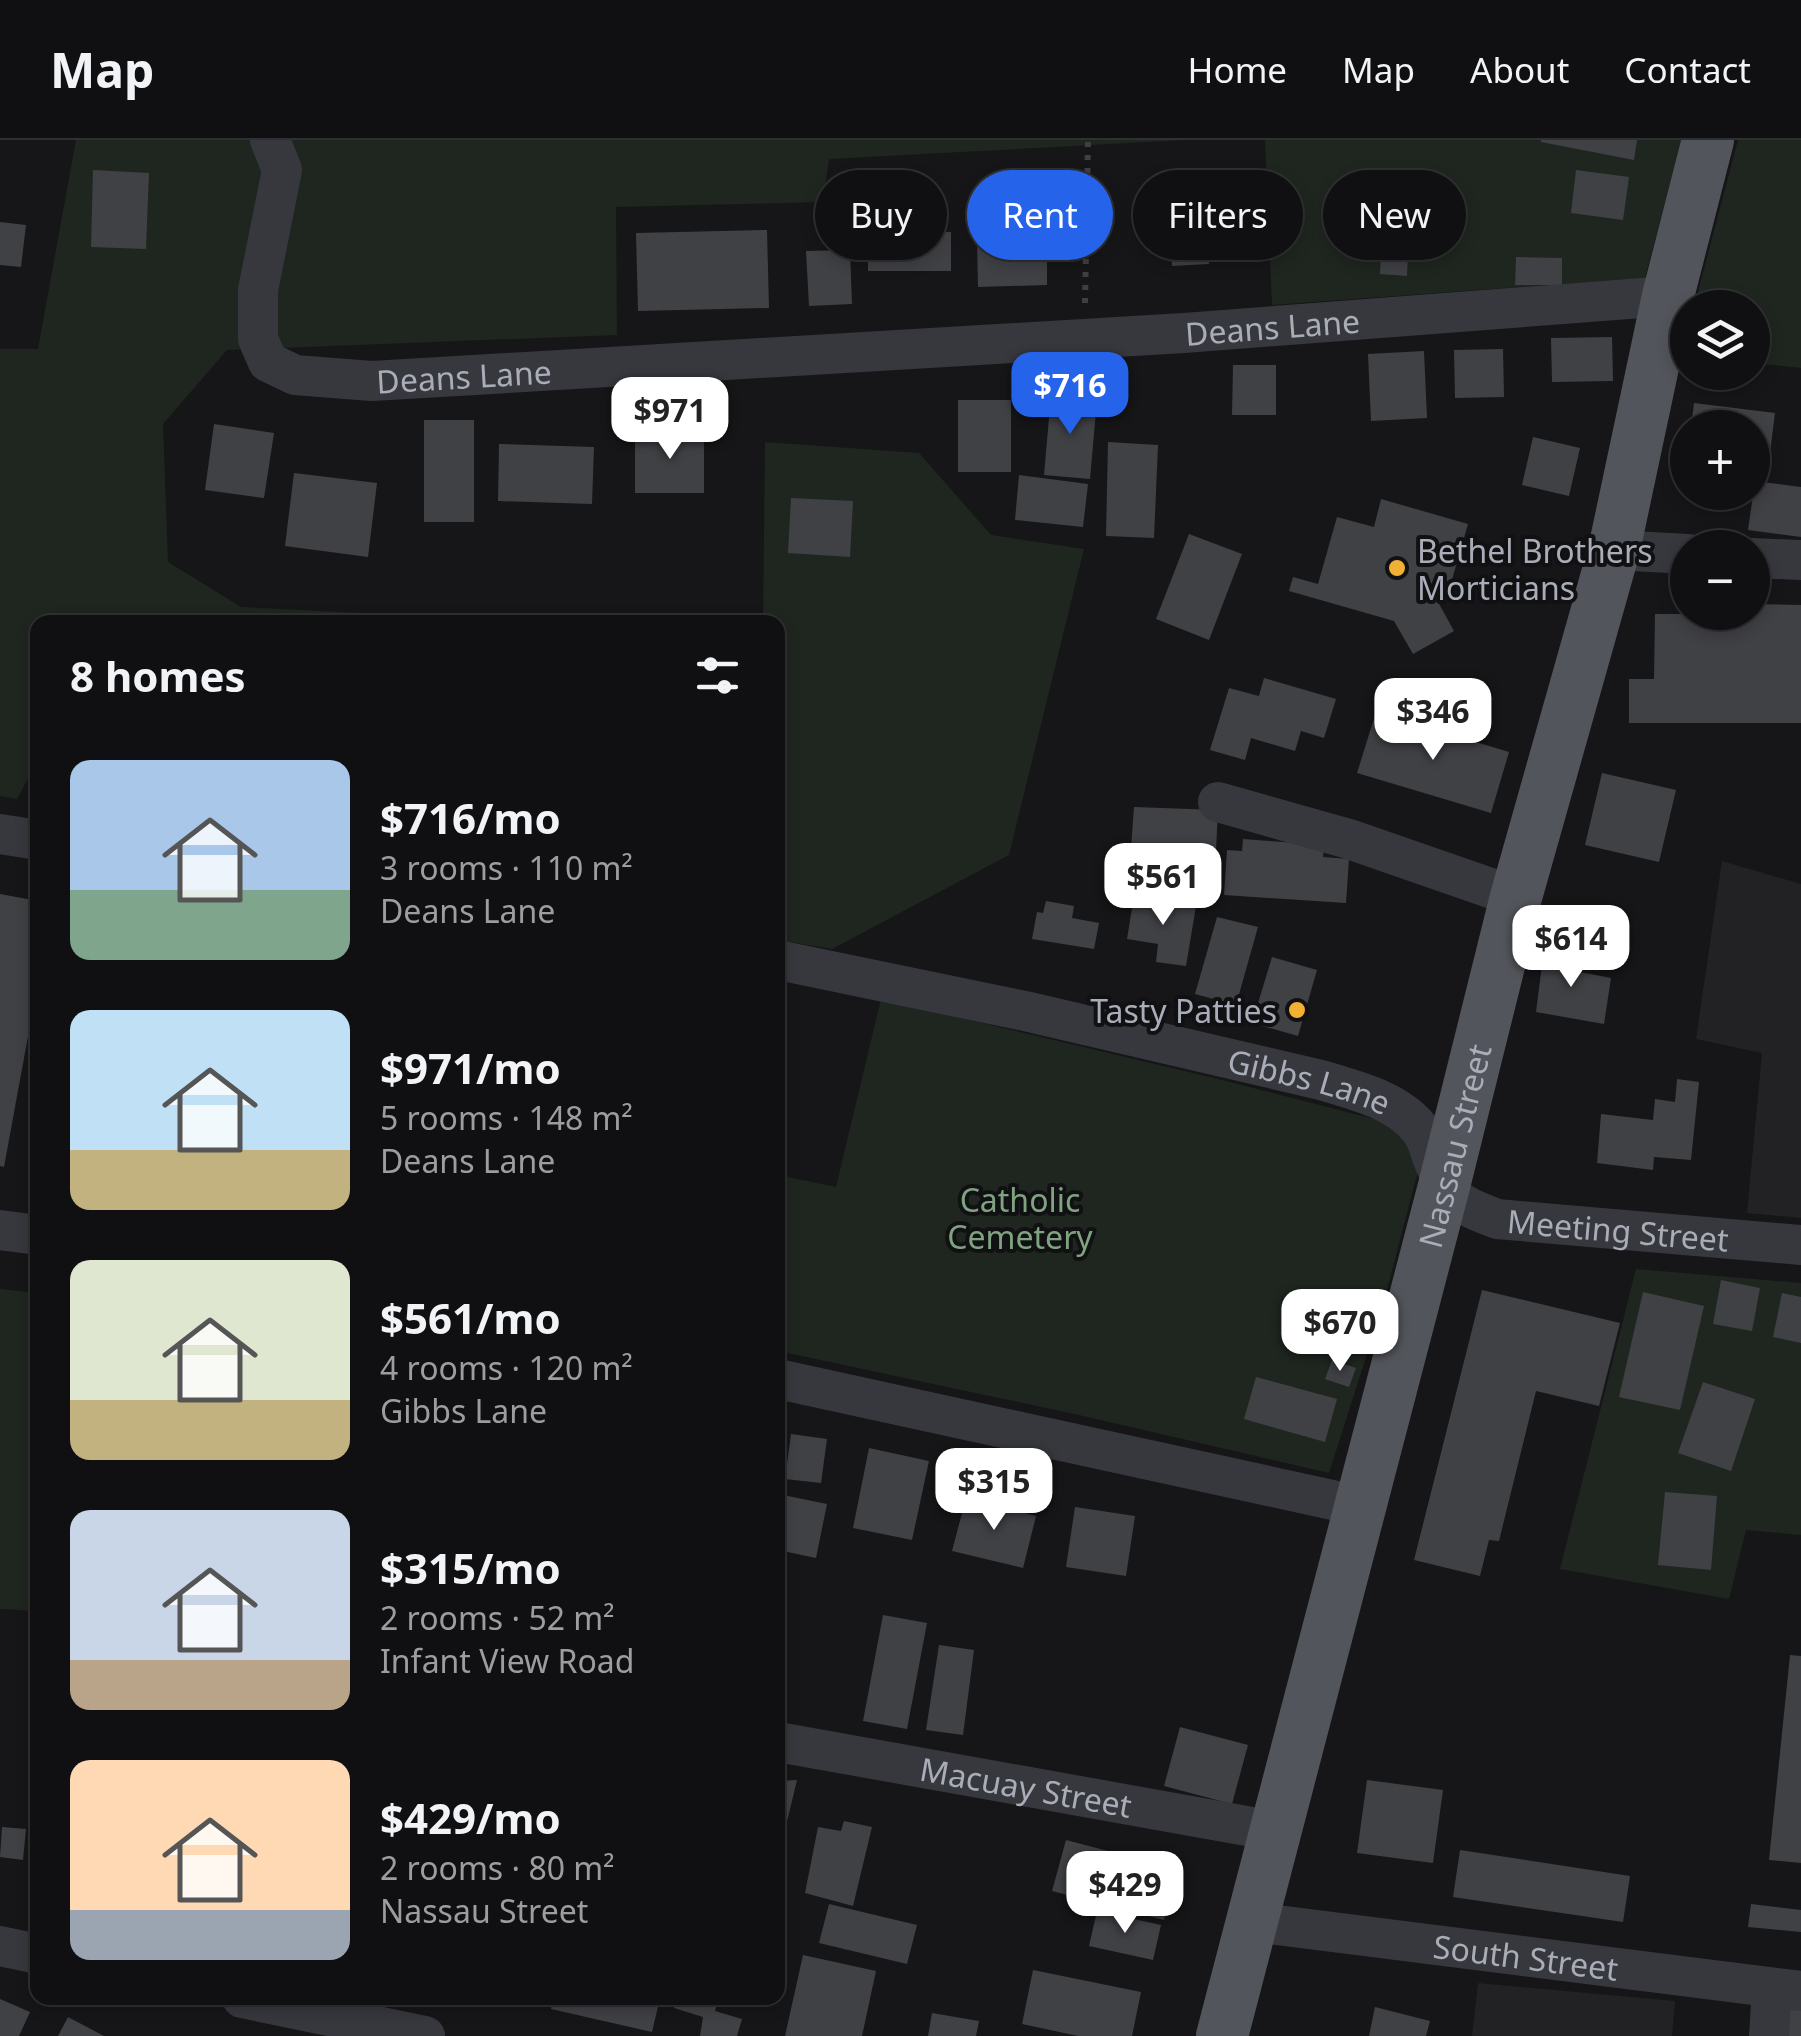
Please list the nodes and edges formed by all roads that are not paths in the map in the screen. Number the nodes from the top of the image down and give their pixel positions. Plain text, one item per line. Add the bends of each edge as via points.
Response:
1 (270, 140) edge
2 (1708, 140) edge
3 (1668, 296) junction
4 (1614, 550) junction
5 (1670, 553) edge
6 (1770, 559) edge
7 (1801, 560) edge
8 (1218, 802) dead end
9 (0, 834) edge
10 (30, 839) edge
11 (1516, 897) junction
12 (785, 961) edge
13 (1444, 1186) junction
14 (0, 1230) edge
15 (30, 1233) edge
16 (1801, 1245) edge
17 (785, 1381) edge
18 (1360, 1506) junction
19 (785, 1743) edge
20 (1276, 1830) junction
21 (1253, 1922) junction
22 (0, 1946) edge
23 (30, 1952) edge
24 (1786, 1990) edge
25 (280, 2005) edge
26 (425, 2036) edge
27 (1222, 2036) edge
28 (1769, 2036) edge

1 - 3 street, Deans Lane via 282,170 258,290 258,340 268,362 295,374 372,381 1184,333
2 - 3 main road, Nassau Street
3 - 4 main road, Nassau Street
4 - 5 street
4 - 11 main road, Nassau Street
6 - 7 street
8 - 11 street
9 - 10 street
11 - 13 main road, Nassau Street
12 - 13 street, Gibbs Lane via 1025,1011 1362,1093 1404,1112 1423,1132
13 - 16 street, Meeting Street via 1462,1205 1497,1219
13 - 18 main road, Nassau Street
14 - 15 street
17 - 18 street
18 - 20 main road, Nassau Street
19 - 20 street, Macuay Street
20 - 21 main road, Nassau Street
21 - 24 street, South Street
21 - 27 main road, Nassau Street
22 - 23 street
24 - 28 street
25 - 26 street

